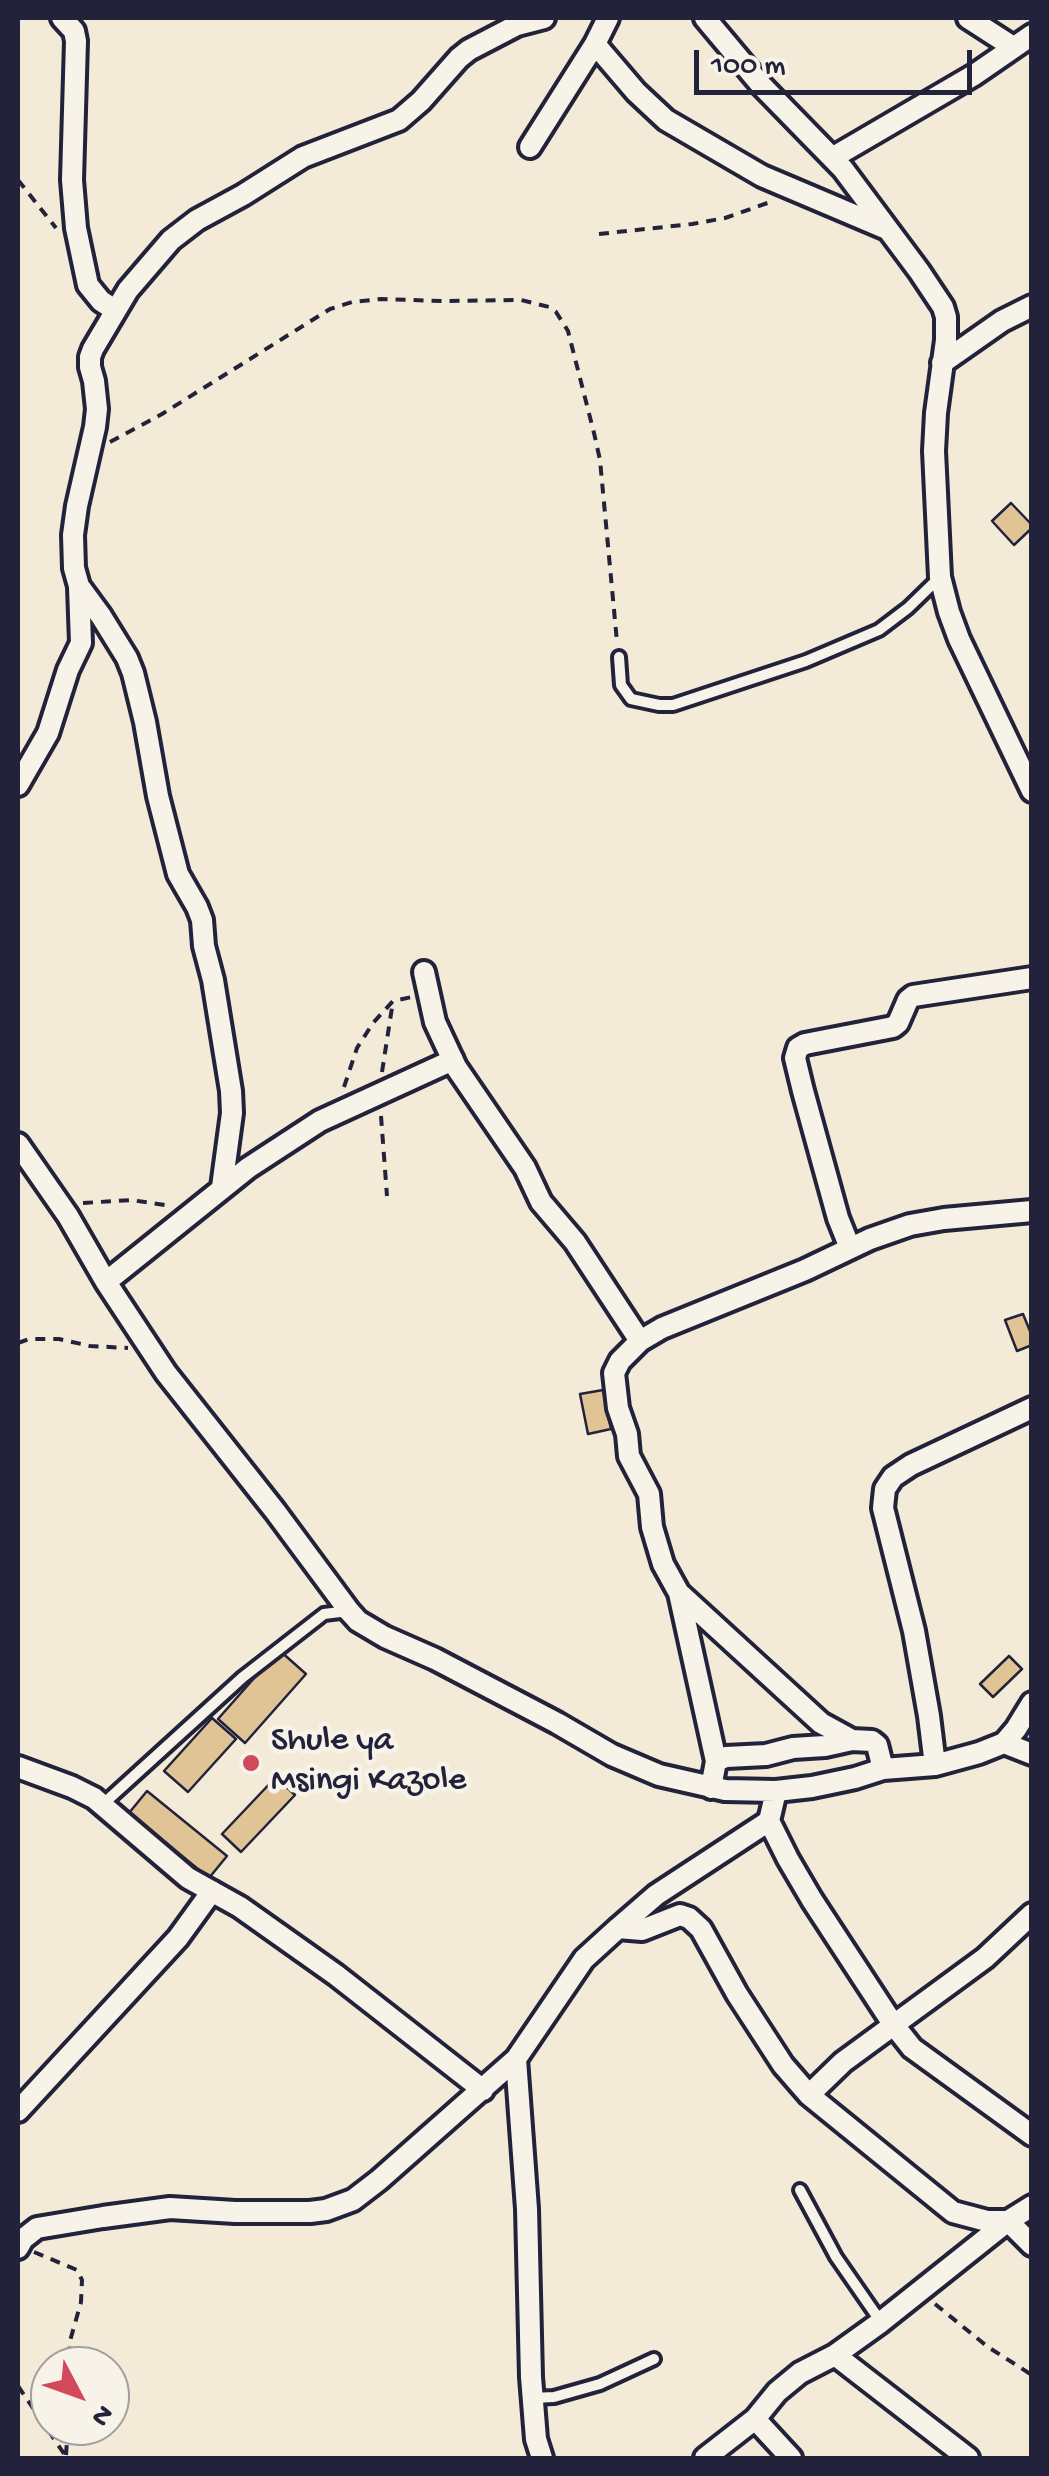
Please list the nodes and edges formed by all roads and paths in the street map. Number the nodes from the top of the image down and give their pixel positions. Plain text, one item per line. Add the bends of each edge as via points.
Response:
1 (62, 18) edge
2 (544, 18) edge
3 (705, 18) edge
4 (968, 18) edge
5 (602, 19) edge
6 (1032, 35) edge
7 (596, 44) junction
8 (1013, 47) junction
9 (530, 146) dead end
10 (832, 158) junction
11 (795, 189) junction
12 (889, 230) junction
13 (598, 234) dead end
14 (1032, 291) edge
15 (1026, 309) edge
16 (115, 310) junction
17 (942, 363) junction
18 (89, 452) junction
19 (940, 577) junction
20 (79, 586) junction
21 (619, 656) joint
22 (18, 785) edge
23 (1032, 791) edge
24 (1032, 978) edge
25 (426, 983) joint
26 (393, 1001) junction
27 (453, 1060) junction
28 (378, 1094) junction
29 (333, 1115) junction
30 (18, 1142) edge
31 (222, 1187) junction
32 (387, 1196) dead end
33 (58, 1202) junction
34 (200, 1207) junction
35 (1032, 1211) edge
36 (850, 1248) junction
37 (106, 1282) junction
38 (640, 1341) junction
39 (18, 1344) edge
40 (148, 1348) junction
41 (1032, 1408) edge
42 (679, 1593) junction
43 (349, 1611) junction
44 (1032, 1703) edge
45 (852, 1740) junction
46 (1004, 1743) junction
47 (1032, 1754) edge
48 (716, 1761) junction
49 (935, 1765) junction
50 (18, 1766) edge
51 (884, 1769) junction
52 (712, 1788) junction
53 (776, 1791) junction
54 (102, 1804) junction
55 (770, 1821) junction
56 (212, 1891) junction
57 (1032, 1914) edge
58 (618, 1928) junction
59 (893, 2024) junction
60 (516, 2059) junction
61 (483, 2090) junction
62 (810, 2094) junction
63 (18, 2111) edge
64 (1032, 2135) edge
65 (800, 2190) dead end
66 (1032, 2206) edge
67 (1008, 2222) junction
68 (20, 2244) edge
69 (1032, 2245) edge
70 (919, 2292) junction
71 (881, 2322) junction
72 (70, 2346) edge
73 (835, 2355) junction
74 (654, 2359) dead end
75 (1032, 2375) edge
76 (18, 2386) edge
77 (533, 2398) junction
78 (755, 2419) junction
79 (67, 2457) edge
80 (542, 2458) edge
81 (706, 2458) edge
82 (791, 2458) edge
83 (968, 2458) edge

1 - 16 street via 76,41 76,228 88,285
2 - 16 street via 470,50 398,120 303,157 197,220 170,240
3 - 10 street
4 - 8 street
5 - 7 street
6 - 8 street
7 - 9 street
7 - 11 street via 666,120
8 - 10 street
10 - 12 street
11 - 12 street
11 - 13 path via 724,218
12 - 17 street via 943,307
14 - 15 street
15 - 17 street
16 - 18 street via 90,357 97,409
17 - 19 street via 934,452
18 - 20 street via 73,535
18 - 21 path via 352,302 538,302 554,310 568,332 594,433
19 - 21 lane via 879,630 806,662 673,705 631,699 623,690
19 - 23 street via 959,639
20 - 22 street via 81,644 48,733
20 - 31 street via 133,673 178,874 202,920 231,1092
24 - 36 street via 913,996 893,1027 798,1048 803,1090
25 - 26 path
25 - 27 street
26 - 28 path
26 - 29 path via 362,1038
27 - 28 street
27 - 38 street via 541,1202
28 - 29 street
28 - 32 path
29 - 31 street
30 - 33 street
31 - 34 street
33 - 34 path
33 - 37 street
34 - 37 street
35 - 36 street via 910,1224
36 - 38 street
37 - 40 street
38 - 42 street via 620,1361 613,1385 629,1456 649,1494 663,1564
39 - 40 path via 39,1338
40 - 43 street
41 - 49 street via 910,1465 884,1489 882,1508 914,1632
42 - 45 street via 820,1723
42 - 48 street
43 - 52 street via 384,1637 612,1754
43 - 54 lane via 324,1614 258,1665
44 - 46 street
45 - 48 street
45 - 51 street via 877,1745
46 - 47 street
46 - 49 street
48 - 52 street
49 - 51 street
50 - 54 street
51 - 53 street
52 - 53 street
53 - 55 street
54 - 56 street
55 - 58 street via 656,1895
55 - 59 street via 812,1900
56 - 61 street via 336,1974
56 - 63 street via 178,1938
57 - 59 street
58 - 60 street via 584,1959
58 - 62 street via 642,1930 680,1915 689,1918 783,2066
59 - 62 street
59 - 64 street via 912,2048
60 - 61 street
60 - 77 street
61 - 68 street via 353,2200 326,2210 170,2208 54,2224
62 - 67 street via 952,2212
65 - 71 lane
66 - 67 street
67 - 69 street
67 - 70 street
68 - 72 path via 76,2270 82,2280
70 - 71 street
70 - 75 path
71 - 73 street
73 - 78 street via 800,2373
73 - 83 street
74 - 77 lane via 600,2384
76 - 79 path
77 - 80 street
78 - 81 street
78 - 82 street

